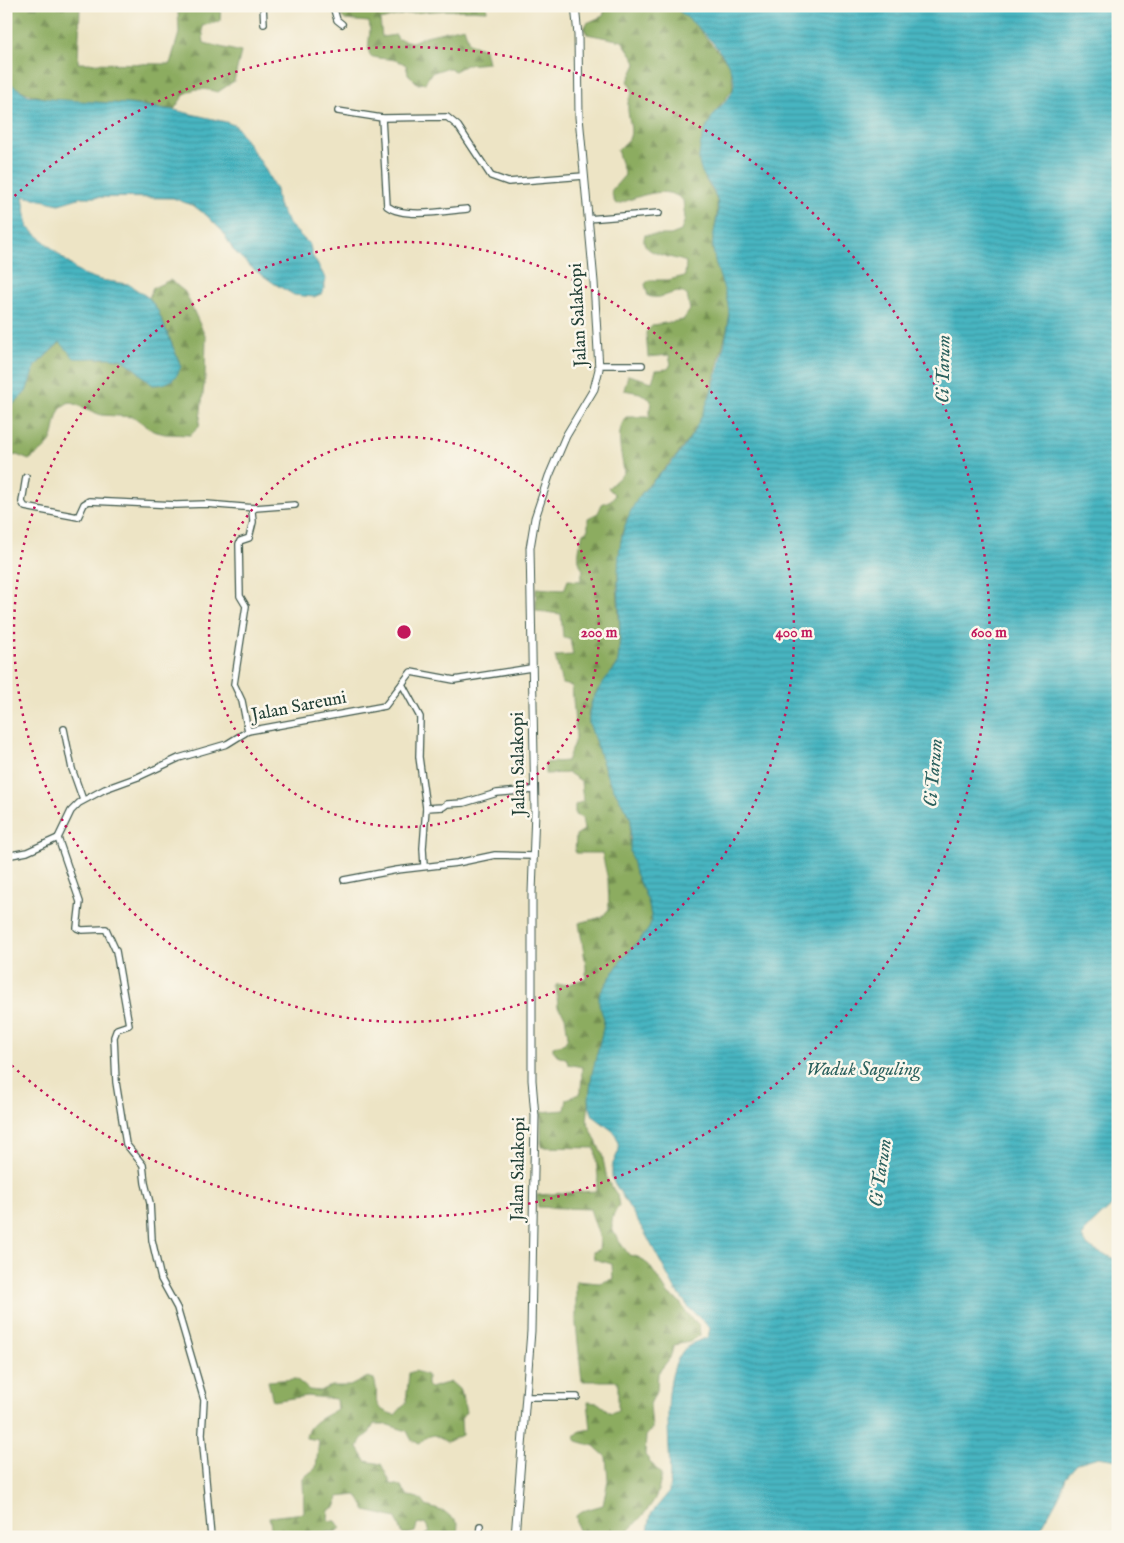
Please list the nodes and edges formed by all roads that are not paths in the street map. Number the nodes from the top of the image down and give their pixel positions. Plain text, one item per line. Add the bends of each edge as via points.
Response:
1 (263, 6) edge
2 (333, 6) edge
3 (575, 6) edge
4 (264, 24) dead end
5 (342, 24) dead end
6 (338, 111) dead end
7 (382, 118) junction
8 (584, 176) junction
9 (467, 210) dead end
10 (659, 212) dead end
11 (588, 219) junction
12 (599, 364) junction
13 (642, 365) dead end
14 (26, 477) dead end
15 (296, 505) dead end
16 (255, 508) junction
17 (531, 668) junction
18 (402, 684) junction
19 (64, 728) dead end
20 (248, 731) junction
21 (534, 790) junction
22 (83, 800) junction
23 (426, 808) junction
24 (58, 838) junction
25 (6, 856) edge
26 (533, 856) junction
27 (424, 866) junction
28 (344, 880) dead end
29 (526, 1397) junction
30 (577, 1397) dead end
31 (480, 1526) dead end
32 (211, 1537) edge
33 (479, 1537) edge
34 (515, 1537) edge

1 - 4 street
2 - 5 street via 337,20
3 - 8 street, Jalan Salakopi
6 - 7 street
7 - 8 street via 437,116 453,121 491,176 499,180
7 - 9 street via 387,206 395,211 411,213
8 - 11 street, Jalan Salakopi
10 - 11 street
11 - 12 street, Jalan Salakopi
12 - 13 street
12 - 17 street, Jalan Salakopi via 594,389 566,436 535,518 530,548
14 - 16 street via 22,502 25,507 78,517 85,502 89,501
15 - 16 street
16 - 20 street via 249,538 240,540 239,544 240,596 246,606 234,684 242,701
17 - 18 street, Jalan Sareuni via 454,680 411,672
17 - 21 street, Jalan Salakopi
18 - 20 street, Jalan Sareuni via 384,706
18 - 23 street via 420,717 419,757
19 - 22 street via 72,769
20 - 22 street, Jalan Sareuni via 227,744 179,758
21 - 23 street via 497,793 464,803
21 - 26 street, Jalan Salakopi
22 - 24 street, Jalan Sareuni via 71,811
23 - 27 street
24 - 25 street via 27,852
24 - 32 street via 80,902 77,928 106,929 116,951 129,1025 117,1029 114,1037 121,1115 126,1144 143,1165 152,1240 162,1279 177,1308 204,1400 202,1434
26 - 27 street via 495,855
26 - 29 street, Jalan Salakopi via 532,1080 536,1116
27 - 28 street
29 - 30 street
29 - 34 street, Jalan Salakopi
31 - 33 street

